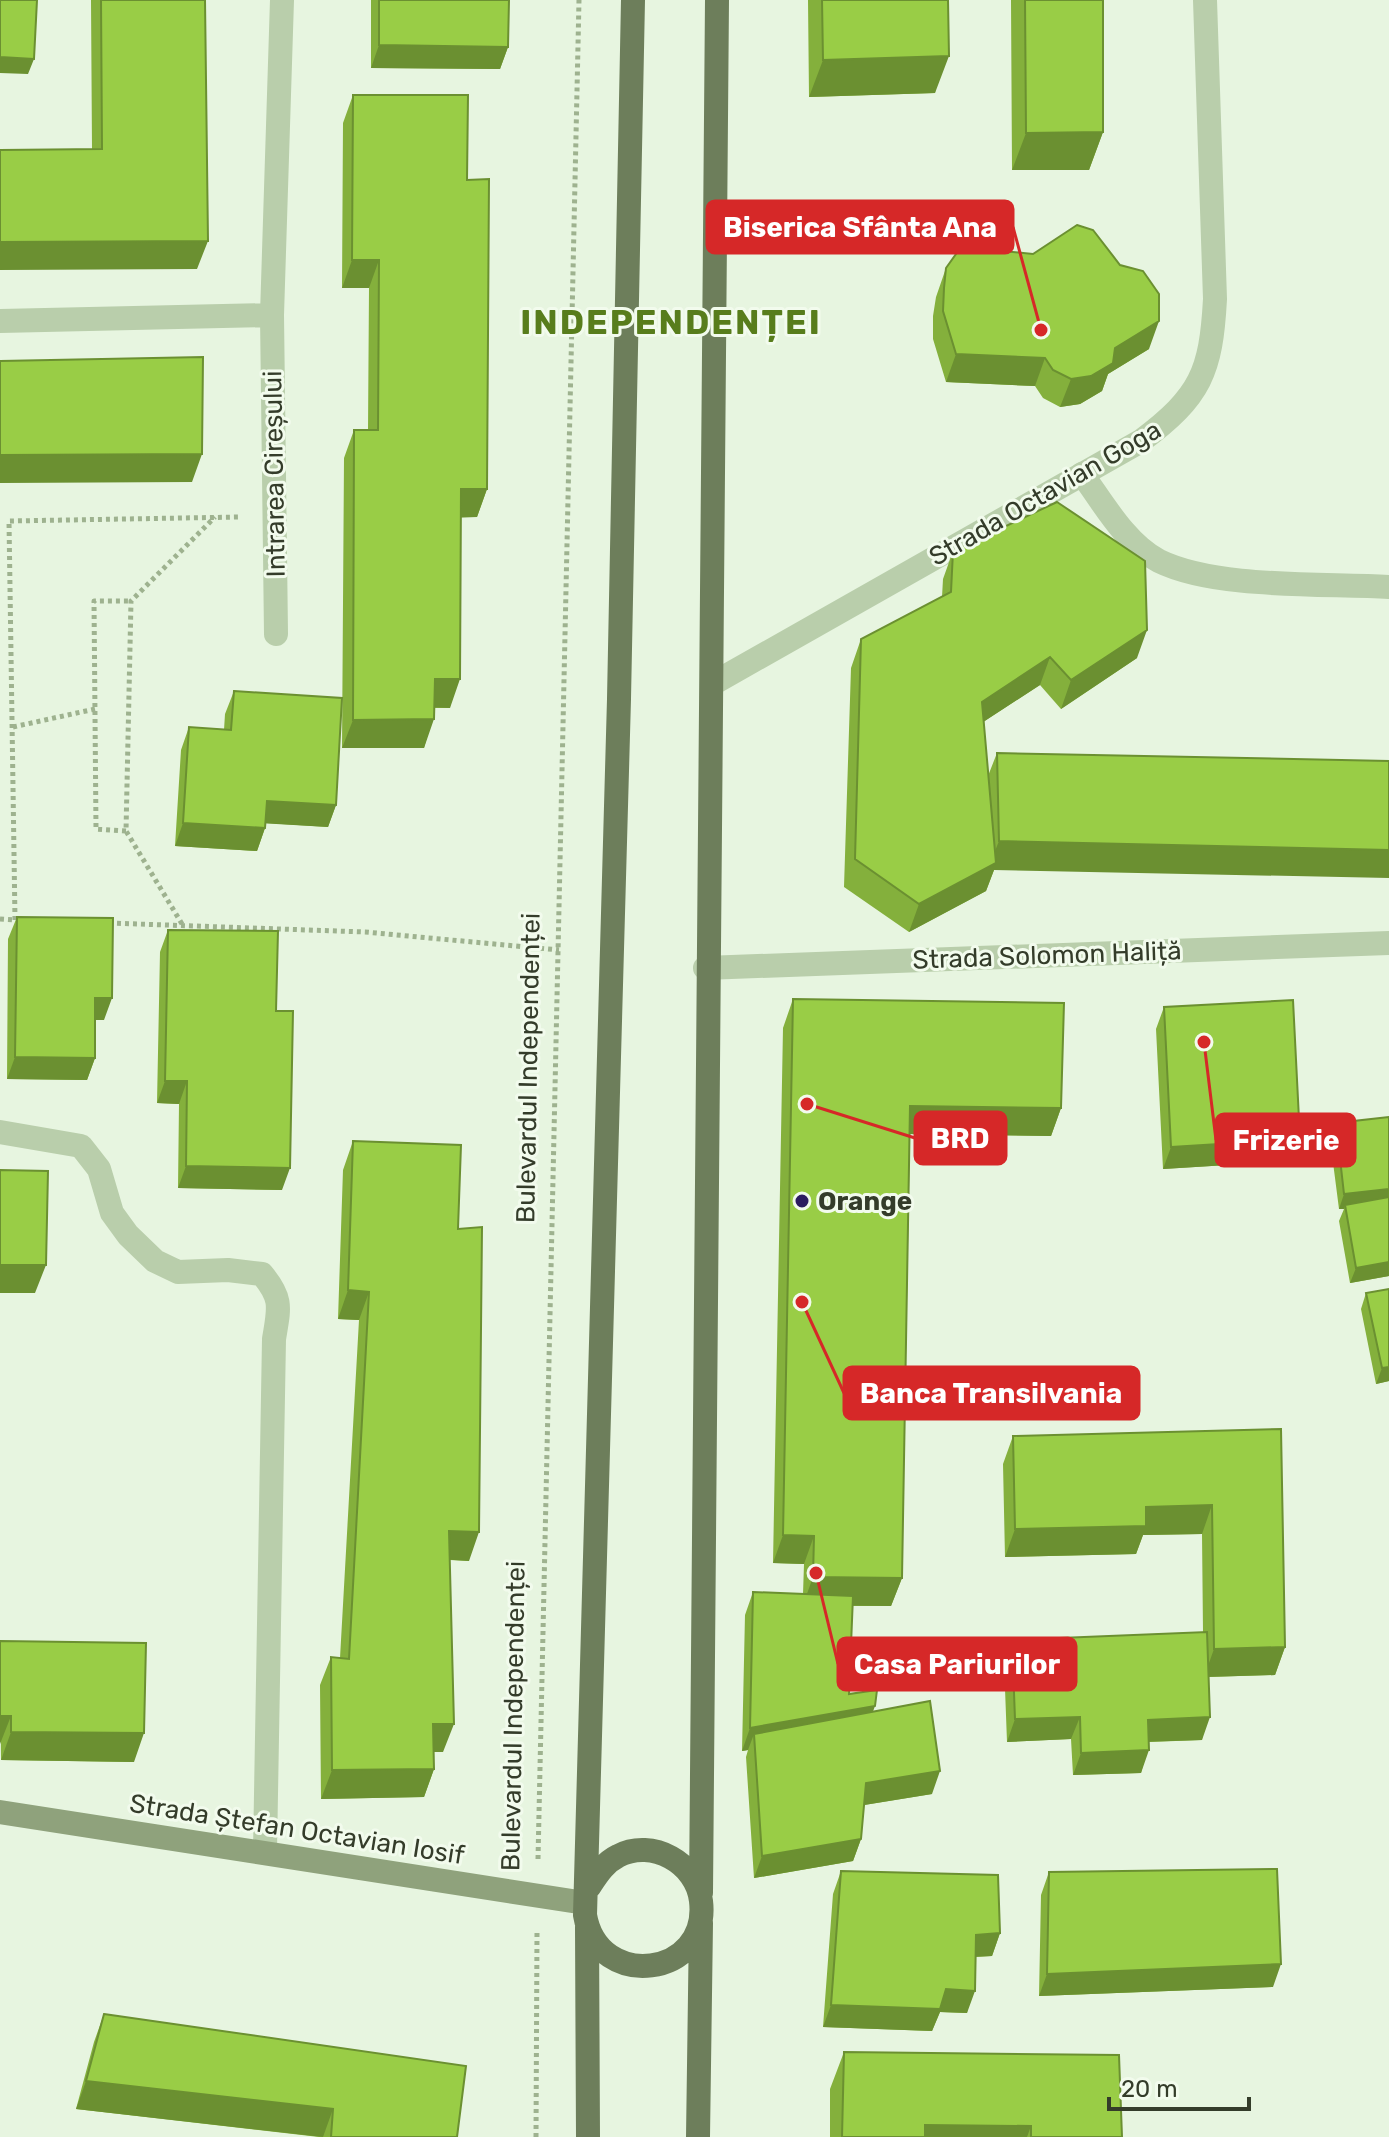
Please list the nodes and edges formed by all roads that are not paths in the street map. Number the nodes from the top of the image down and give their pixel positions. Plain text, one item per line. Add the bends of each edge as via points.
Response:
1 (282, 0) edge
2 (633, 0) edge
3 (717, 0) edge
4 (1205, 0) edge
5 (272, 315) junction
6 (0, 321) edge
7 (1082, 474) junction
8 (1389, 587) edge
9 (276, 634) dead end
10 (712, 684) junction
11 (1389, 943) edge
12 (705, 968) junction
13 (0, 1132) edge
14 (0, 1812) edge
15 (265, 1851) junction
16 (587, 1905) junction
17 (701, 1909) junction
18 (588, 2137) edge
19 (698, 2137) edge

1 - 5 street, Intrarea Cireșului
2 - 16 main road
3 - 10 main road
4 - 7 street, Strada Octavian Goga via 1212,348 1200,382 1175,416
5 - 6 street
5 - 9 street, Intrarea Cireșului
7 - 8 street via 1126,534 1157,560 1207,577
7 - 10 street, Strada Octavian Goga
10 - 12 main road
11 - 12 street, Strada Solomon Haliță
12 - 17 main road
13 - 15 street via 81,1146 99,1169 112,1213 155,1261 178,1272 262,1274 276,1291
14 - 15 street, Strada Ștefan Octavian Iosif
15 - 16 street, Strada Ștefan Octavian Iosif
16 - 17 main road via 609,1862 639,1850 661,1852 680,1862 695,1879
16 - 17 main road via 596,1943 610,1957 646,1967 682,1953 694,1938
16 - 18 main road
17 - 19 main road

